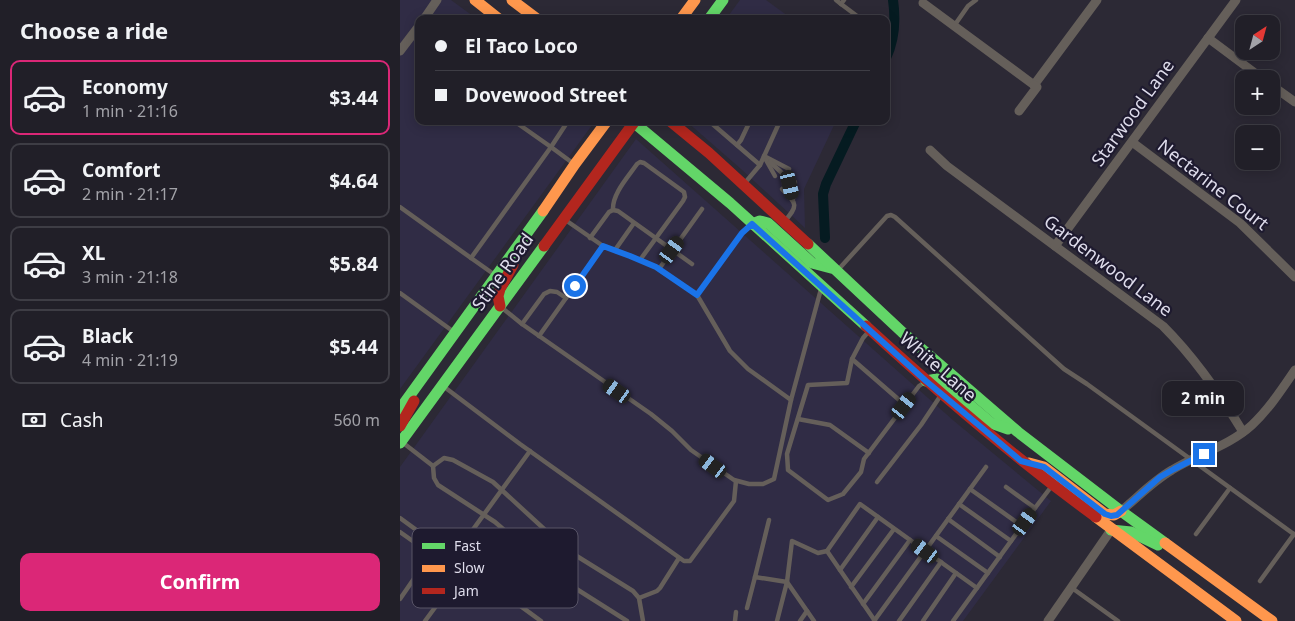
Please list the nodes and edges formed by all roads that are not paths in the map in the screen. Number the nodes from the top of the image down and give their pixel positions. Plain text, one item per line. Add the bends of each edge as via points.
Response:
1 (437, 0) edge
2 (475, 0) edge
3 (507, 0) edge
4 (695, 0) edge
5 (723, 0) edge
6 (836, 0) edge
7 (976, 0) edge
8 (1097, 0) edge
9 (1236, 0) edge
10 (842, 2) edge
11 (923, 2) edge
12 (516, 3) edge
13 (427, 15) edge
14 (494, 15) edge
15 (532, 15) edge
16 (684, 15) edge
17 (712, 15) edge
18 (857, 15) edge
19 (954, 26) junction
20 (415, 31) edge
21 (1208, 38) junction
22 (402, 46) edge
23 (1251, 70) edge
24 (1034, 85) junction
25 (1280, 91) edge
26 (1295, 102) edge
27 (1019, 111) dead end
28 (520, 125) edge
29 (565, 125) edge
30 (604, 125) edge
31 (632, 125) edge
32 (638, 125) edge
33 (675, 125) edge
34 (714, 125) edge
35 (748, 125) edge
36 (778, 125) edge
37 (1132, 142) junction
38 (737, 145) junction
39 (551, 147) junction
40 (930, 150) dead end
41 (764, 156) junction
42 (576, 164) junction
43 (760, 165) junction
44 (788, 169) dead end
45 (782, 172) dead end
46 (775, 176) dead end
47 (795, 182) dead end
48 (743, 185) junction
49 (790, 185) dead end
50 (782, 189) dead end
51 (793, 199) junction
52 (400, 207) edge
53 (702, 209) dead end
54 (613, 210) junction
55 (564, 219) junction
56 (784, 222) junction
57 (634, 223) junction
58 (752, 224) junction
59 (590, 238) junction
60 (656, 238) junction
61 (603, 246) junction
62 (1055, 246) junction
63 (615, 250) junction
64 (672, 250) junction
65 (471, 258) junction
66 (640, 260) junction
67 (692, 264) dead end
68 (659, 269) junction
69 (835, 270) junction
70 (1295, 277) edge
71 (500, 279) junction
72 (822, 287) junction
73 (400, 293) edge
74 (697, 295) junction
75 (566, 298) junction
76 (500, 306) junction
77 (522, 324) junction
78 (870, 330) junction
79 (455, 333) junction
80 (539, 336) junction
81 (852, 359) junction
82 (1295, 370) edge
83 (926, 381) junction
84 (442, 385) junction
85 (942, 394) junction
86 (791, 400) junction
87 (404, 403) edge
88 (904, 406) junction
89 (798, 419) junction
90 (400, 426) edge
91 (1018, 432) junction
92 (1244, 432) junction
93 (400, 441) edge
94 (530, 451) junction
95 (869, 453) junction
96 (1191, 460) junction
97 (1021, 461) junction
98 (433, 466) junction
99 (986, 467) dead end
100 (736, 481) junction
101 (877, 482) dead end
102 (1052, 486) junction
103 (1006, 487) dead end
104 (970, 488) junction
105 (1230, 488) junction
106 (502, 490) junction
107 (959, 504) junction
108 (1035, 508) junction
109 (1121, 512) junction
110 (484, 514) junction
111 (878, 517) junction
112 (400, 518) edge
113 (948, 519) junction
114 (769, 520) dead end
115 (1022, 526) junction
116 (414, 528) edge
117 (474, 528) edge
118 (502, 528) edge
119 (543, 528) edge
120 (894, 529) junction
121 (1112, 530) junction
122 (400, 532) edge
123 (1196, 534) dead end
124 (1294, 535) edge
125 (936, 536) junction
126 (910, 540) junction
127 (412, 541) edge
128 (1011, 541) junction
129 (827, 551) junction
130 (925, 551) junction
131 (578, 557) edge
132 (1000, 557) junction
133 (679, 558) junction
134 (941, 562) junction
135 (1194, 563) junction
136 (840, 570) junction
137 (956, 573) junction
138 (988, 573) junction
139 (755, 577) junction
140 (1260, 581) dead end
141 (412, 582) edge
142 (788, 582) junction
143 (851, 587) junction
144 (977, 588) junction
145 (1072, 588) junction
146 (578, 590) edge
147 (639, 598) junction
148 (400, 599) edge
149 (863, 604) junction
150 (435, 608) edge
151 (523, 608) edge
152 (747, 608) dead end
153 (807, 610) junction
154 (736, 612) dead end
155 (425, 621) edge
156 (541, 621) edge
157 (627, 621) edge
158 (643, 621) edge
159 (735, 621) edge
160 (776, 621) edge
161 (800, 621) edge
162 (814, 621) edge
163 (874, 621) edge
164 (899, 621) edge
165 (923, 621) edge
166 (953, 621) edge
167 (1048, 621) edge
168 (1118, 621) edge
169 (1236, 621) edge
170 (1272, 621) edge

1 - 13 street
2 - 14 main road
3 - 12 main road
4 - 16 main road
5 - 17 main road
6 - 10 lane
7 - 19 lane
8 - 24 street
9 - 21 street, Starwood Lane
10 - 18 lane
11 - 19 street
12 - 15 main road
19 - 24 street
20 - 22 street
21 - 23 street
21 - 37 street, Starwood Lane
24 - 27 street via 1037,87
25 - 26 street
28 - 39 lane
29 - 39 lane
30 - 42 main road, Stine Road
31 - 55 main road, Stine Road
32 - 58 main road, White Lane
33 - 48 main road, White Lane
34 - 38 lane
35 - 38 lane
36 - 41 lane
37 - 62 street, Starwood Lane
37 - 70 street, Nectarine Court via 1240,223
38 - 43 lane
39 - 42 lane
39 - 65 lane
40 - 62 street, Gardenwood Lane
41 - 43 lane
41 - 44 lane
41 - 45 lane
41 - 46 lane
42 - 71 main road, Stine Road
43 - 48 lane
47 - 51 lane
48 - 56 main road, White Lane
49 - 51 lane
50 - 51 lane
51 - 56 lane via 793,212
52 - 65 lane
53 - 64 lane
54 - 57 lane
54 - 59 lane
54 - 60 lane via 614,197 637,164 644,162 684,192 685,197
55 - 59 lane
55 - 76 main road, Stine Road
56 - 69 main road, White Lane
57 - 60 lane
57 - 63 lane
58 - 69 main road via 768,223 812,263
58 - 72 main road, White Lane
58 - 74 lane
59 - 61 lane
60 - 64 lane
60 - 66 lane
61 - 63 lane
61 - 75 lane
62 - 92 street, Gardenwood Lane via 1163,326 1208,378
63 - 66 lane
64 - 67 lane
64 - 68 lane
65 - 71 lane
66 - 68 lane
68 - 74 lane
69 - 91 main road, White Lane via 917,346
69 - 96 lane via 887,216 895,217 1064,370
71 - 76 main road
71 - 79 main road, Stine Road
72 - 78 main road, White Lane
72 - 86 lane
73 - 79 lane
74 - 86 lane via 730,351 748,369
75 - 77 lane via 550,290
75 - 80 lane
76 - 77 lane
76 - 84 main road, Stine Road
77 - 80 lane
78 - 81 lane
78 - 83 main road, White Lane
79 - 87 main road, Stine Road
80 - 100 lane via 672,430 691,450
81 - 88 lane
81 - 89 lane via 847,383 808,385
82 - 92 street via 1265,412
83 - 85 main road, White Lane
83 - 88 lane
83 - 91 main road via 937,379 991,423
84 - 93 main road, Stine Road
84 - 94 lane
85 - 97 main road, White Lane
85 - 101 lane
86 - 100 lane via 774,479 764,484
87 - 90 main road, Stine Road
88 - 95 lane
89 - 95 lane via 830,425
89 - 95 lane via 787,454 788,470 828,500 844,494 861,472
91 - 109 main road, White Lane
92 - 96 street
93 - 98 lane
94 - 106 lane
94 - 133 lane
96 - 105 lane
96 - 109 street via 1160,477
97 - 102 main road, White Lane
97 - 109 main road via 1044,467 1105,514 1111,516
98 - 106 lane via 444,458 453,460
98 - 110 lane via 438,485
99 - 104 lane
100 - 133 lane via 734,501 690,561
102 - 108 lane
102 - 121 main road, White Lane
103 - 108 lane
104 - 107 lane
104 - 115 lane
105 - 123 lane
105 - 124 lane
106 - 110 lane
106 - 119 lane
107 - 113 lane
107 - 128 lane
108 - 115 lane
109 - 135 main road, White Lane
110 - 117 lane
110 - 118 lane
111 - 120 lane
111 - 129 lane via 860,504
111 - 136 lane
112 - 116 lane
113 - 125 lane
113 - 132 lane
114 - 139 lane
115 - 128 lane
120 - 126 lane
120 - 143 lane
121 - 135 main road via 1131,532
121 - 145 street
121 - 169 main road, White Lane
122 - 127 lane
124 - 140 lane
125 - 130 lane
125 - 138 lane
126 - 130 lane
126 - 149 lane
128 - 132 lane
129 - 136 lane
129 - 142 lane via 818,553 792,541
130 - 134 lane
130 - 163 lane
131 - 147 lane
132 - 138 lane
133 - 147 lane via 660,588
134 - 137 lane
134 - 164 lane
135 - 170 main road, White Lane
136 - 143 lane
137 - 144 lane
137 - 165 lane
138 - 144 lane
139 - 142 lane
139 - 152 lane
141 - 148 lane
142 - 153 lane
142 - 160 lane
143 - 149 lane
144 - 166 lane
145 - 167 street
145 - 168 lane
146 - 157 lane
147 - 158 lane
149 - 163 lane
150 - 155 lane
151 - 156 lane
153 - 161 lane
153 - 162 lane
154 - 159 lane

